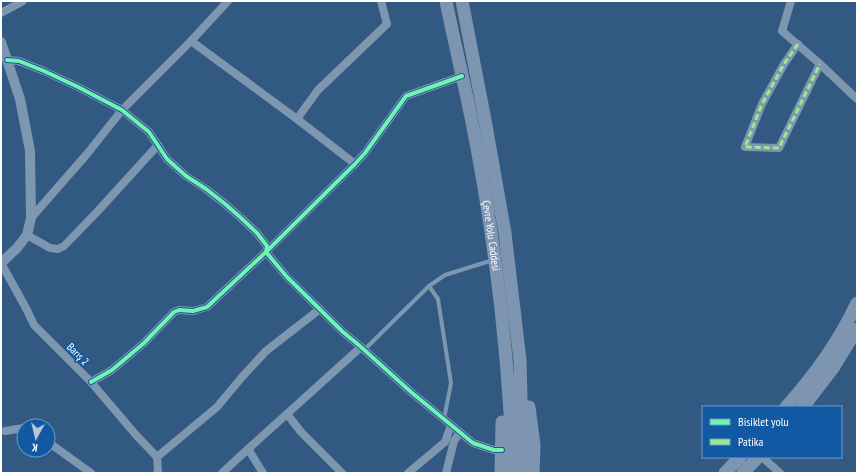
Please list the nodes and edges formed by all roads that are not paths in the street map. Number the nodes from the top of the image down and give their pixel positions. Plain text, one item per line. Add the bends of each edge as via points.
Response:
1 (23, 1) edge
2 (228, 1) edge
3 (382, 1) edge
4 (446, 1) edge
5 (462, 1) edge
6 (791, 1) edge
7 (1, 13) edge
8 (191, 41) junction
9 (1, 42) edge
10 (798, 44) junction
11 (7, 60) junction
12 (820, 64) junction
13 (462, 76) junction
14 (857, 99) edge
15 (122, 110) junction
16 (297, 118) junction
17 (158, 145) junction
18 (355, 164) junction
19 (31, 218) junction
20 (27, 235) junction
21 (266, 252) junction
22 (495, 259) junction
23 (1, 263) edge
24 (429, 286) junction
25 (857, 303) edge
26 (320, 309) junction
27 (857, 329) edge
28 (362, 348) junction
29 (520, 360) junction
30 (505, 361) junction
31 (91, 382) junction
32 (787, 406) edge
33 (804, 406) edge
34 (287, 414) junction
35 (444, 419) junction
36 (451, 425) junction
37 (16, 429) edge
38 (2, 431) edge
39 (460, 432) junction
40 (56, 448) edge
41 (248, 449) junction
42 (502, 450) junction
43 (157, 457) junction
44 (739, 458) edge
45 (757, 458) edge
46 (763, 458) edge
47 (90, 473) edge
48 (157, 473) edge
49 (222, 473) edge
50 (263, 473) edge
51 (342, 473) edge
52 (408, 473) edge
53 (446, 473) edge
54 (502, 473) edge
55 (513, 473) edge
56 (523, 473) edge
57 (533, 473) edge
58 (725, 473) edge
59 (743, 473) edge
60 (780, 473) edge

1 - 7 street
2 - 8 street
3 - 16 street via 387,24 318,90
4 - 13 highway, Çevre Yolu Caddesi
5 - 29 highway, Çevre Yolu Caddesi via 505,233
6 - 10 street via 782,31
8 - 15 street
8 - 16 street
9 - 11 street
10 - 12 street
10 - 12 street via 762,104 745,147 779,148
11 - 15 street via 19,61 44,71
11 - 19 street via 20,99 30,151
12 - 14 street
13 - 18 street via 406,96
13 - 22 highway, Çevre Yolu Caddesi via 474,129
15 - 17 street via 148,132
15 - 19 street
16 - 18 street
17 - 20 street via 64,246 58,249 50,248
17 - 21 street via 167,159 186,176 224,203 257,233 266,246
18 - 21 street
19 - 20 street
20 - 23 street
21 - 26 street
21 - 31 street via 206,307 174,312 144,343 112,370
22 - 24 lane via 445,275
22 - 30 highway, Çevre Yolu Caddesi
23 - 31 street, Barış 2 via 34,325
24 - 28 lane
24 - 35 lane via 438,299 451,383
25 - 32 highway via 828,355
26 - 28 street
26 - 43 street via 266,351 217,407
27 - 33 highway via 833,368
28 - 34 street
28 - 35 street
29 - 56 highway, Çevre Yolu Caddesi
29 - 57 highway via 526,384 534,445
30 - 42 highway
30 - 55 highway, Çevre Yolu Caddesi
31 - 43 street, Barış 2
34 - 41 street
34 - 51 street via 301,432
35 - 36 street
36 - 39 street
36 - 52 street via 445,442
37 - 38 street
39 - 42 street via 473,443
39 - 53 street via 454,441
40 - 47 street
41 - 49 street
41 - 50 street
42 - 54 highway
43 - 48 street
44 - 58 highway
45 - 59 highway
46 - 60 street

